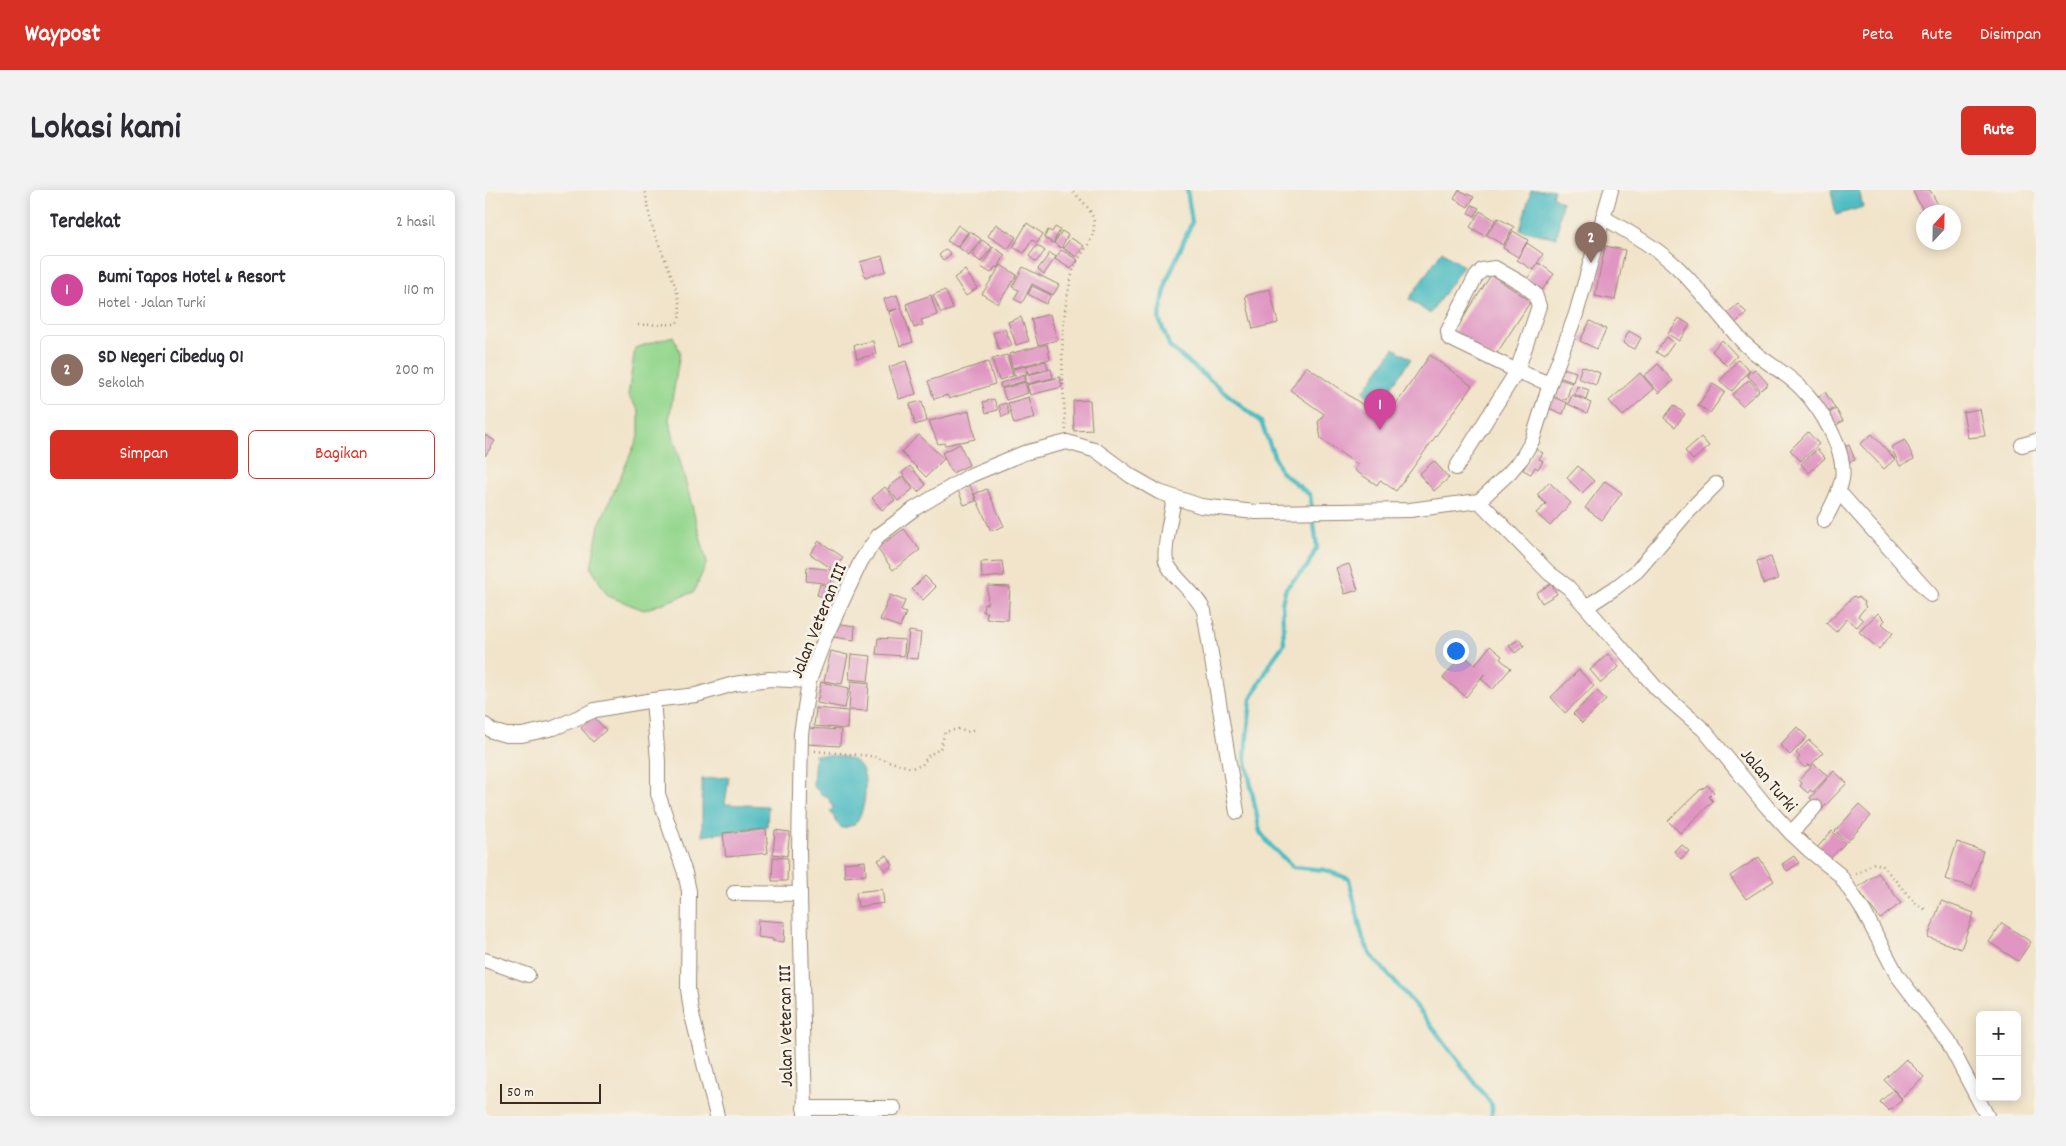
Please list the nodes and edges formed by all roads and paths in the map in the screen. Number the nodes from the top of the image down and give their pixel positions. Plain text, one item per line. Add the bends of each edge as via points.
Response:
1 (645, 190) edge
2 (1071, 190) edge
3 (1611, 190) edge
4 (1603, 218) junction
5 (638, 325) dead end
6 (1517, 371) junction
7 (1550, 384) junction
8 (2036, 440) edge
9 (1067, 442) junction
10 (2022, 445) dead end
11 (1455, 468) dead end
12 (1716, 484) dead end
13 (1839, 492) junction
14 (1174, 498) junction
15 (1479, 500) junction
16 (1824, 521) dead end
17 (1931, 595) dead end
18 (1586, 607) junction
19 (809, 681) junction
20 (653, 700) junction
21 (485, 725) edge
22 (975, 729) dead end
23 (801, 750) junction
24 (1815, 807) dead end
25 (1237, 812) dead end
26 (1791, 833) junction
27 (1845, 882) junction
28 (734, 893) dead end
29 (800, 894) junction
30 (1926, 910) dead end
31 (485, 960) edge
32 (528, 975) dead end
33 (894, 1108) dead end
34 (805, 1112) edge
35 (717, 1116) edge
36 (1987, 1116) edge

1 - 5 path via 653,230 671,274 680,315 676,324
2 - 9 path via 1088,207 1094,226 1090,241 1073,269 1063,317 1061,362
3 - 4 street
4 - 7 street via 1576,314
4 - 13 street via 1656,250 1677,267 1715,307 1741,341 1801,387 1837,444 1843,477
6 - 6 street via 1539,306 1535,294 1523,284 1495,268 1488,268 1475,278 1448,331 1449,338
6 - 7 street
6 - 11 street
7 - 15 street via 1532,441 1522,458 1496,487
8 - 10 street
9 - 14 street, Jalan Veteran III via 1097,451 1131,476
9 - 19 street, Jalan Veteran III via 1024,452 971,475 914,508 878,536 861,561
12 - 18 street via 1637,571
13 - 16 street
13 - 17 street
14 - 15 street, Jalan Veteran III via 1201,506 1239,511 1410,510
14 - 25 street via 1166,561 1199,599 1204,611
15 - 18 street, Jalan Turki via 1537,562
18 - 26 street, Jalan Turki via 1657,689 1704,730
19 - 20 street via 770,678 696,695
19 - 23 street, Jalan Veteran III
20 - 21 street via 595,710 554,728 522,735 506,735
20 - 35 street via 659,794 689,891 688,989 691,1011
22 - 23 path via 967,732 959,728 945,732 940,749 916,768 871,756
23 - 29 street, Jalan Veteran III
24 - 26 street
26 - 27 street, Jalan Turki
27 - 30 path via 1874,862 1882,865 1915,903
27 - 36 street, Jalan Turki via 1897,975 1948,1042
28 - 29 street
29 - 34 street, Jalan Veteran III
31 - 32 street
33 - 34 street

